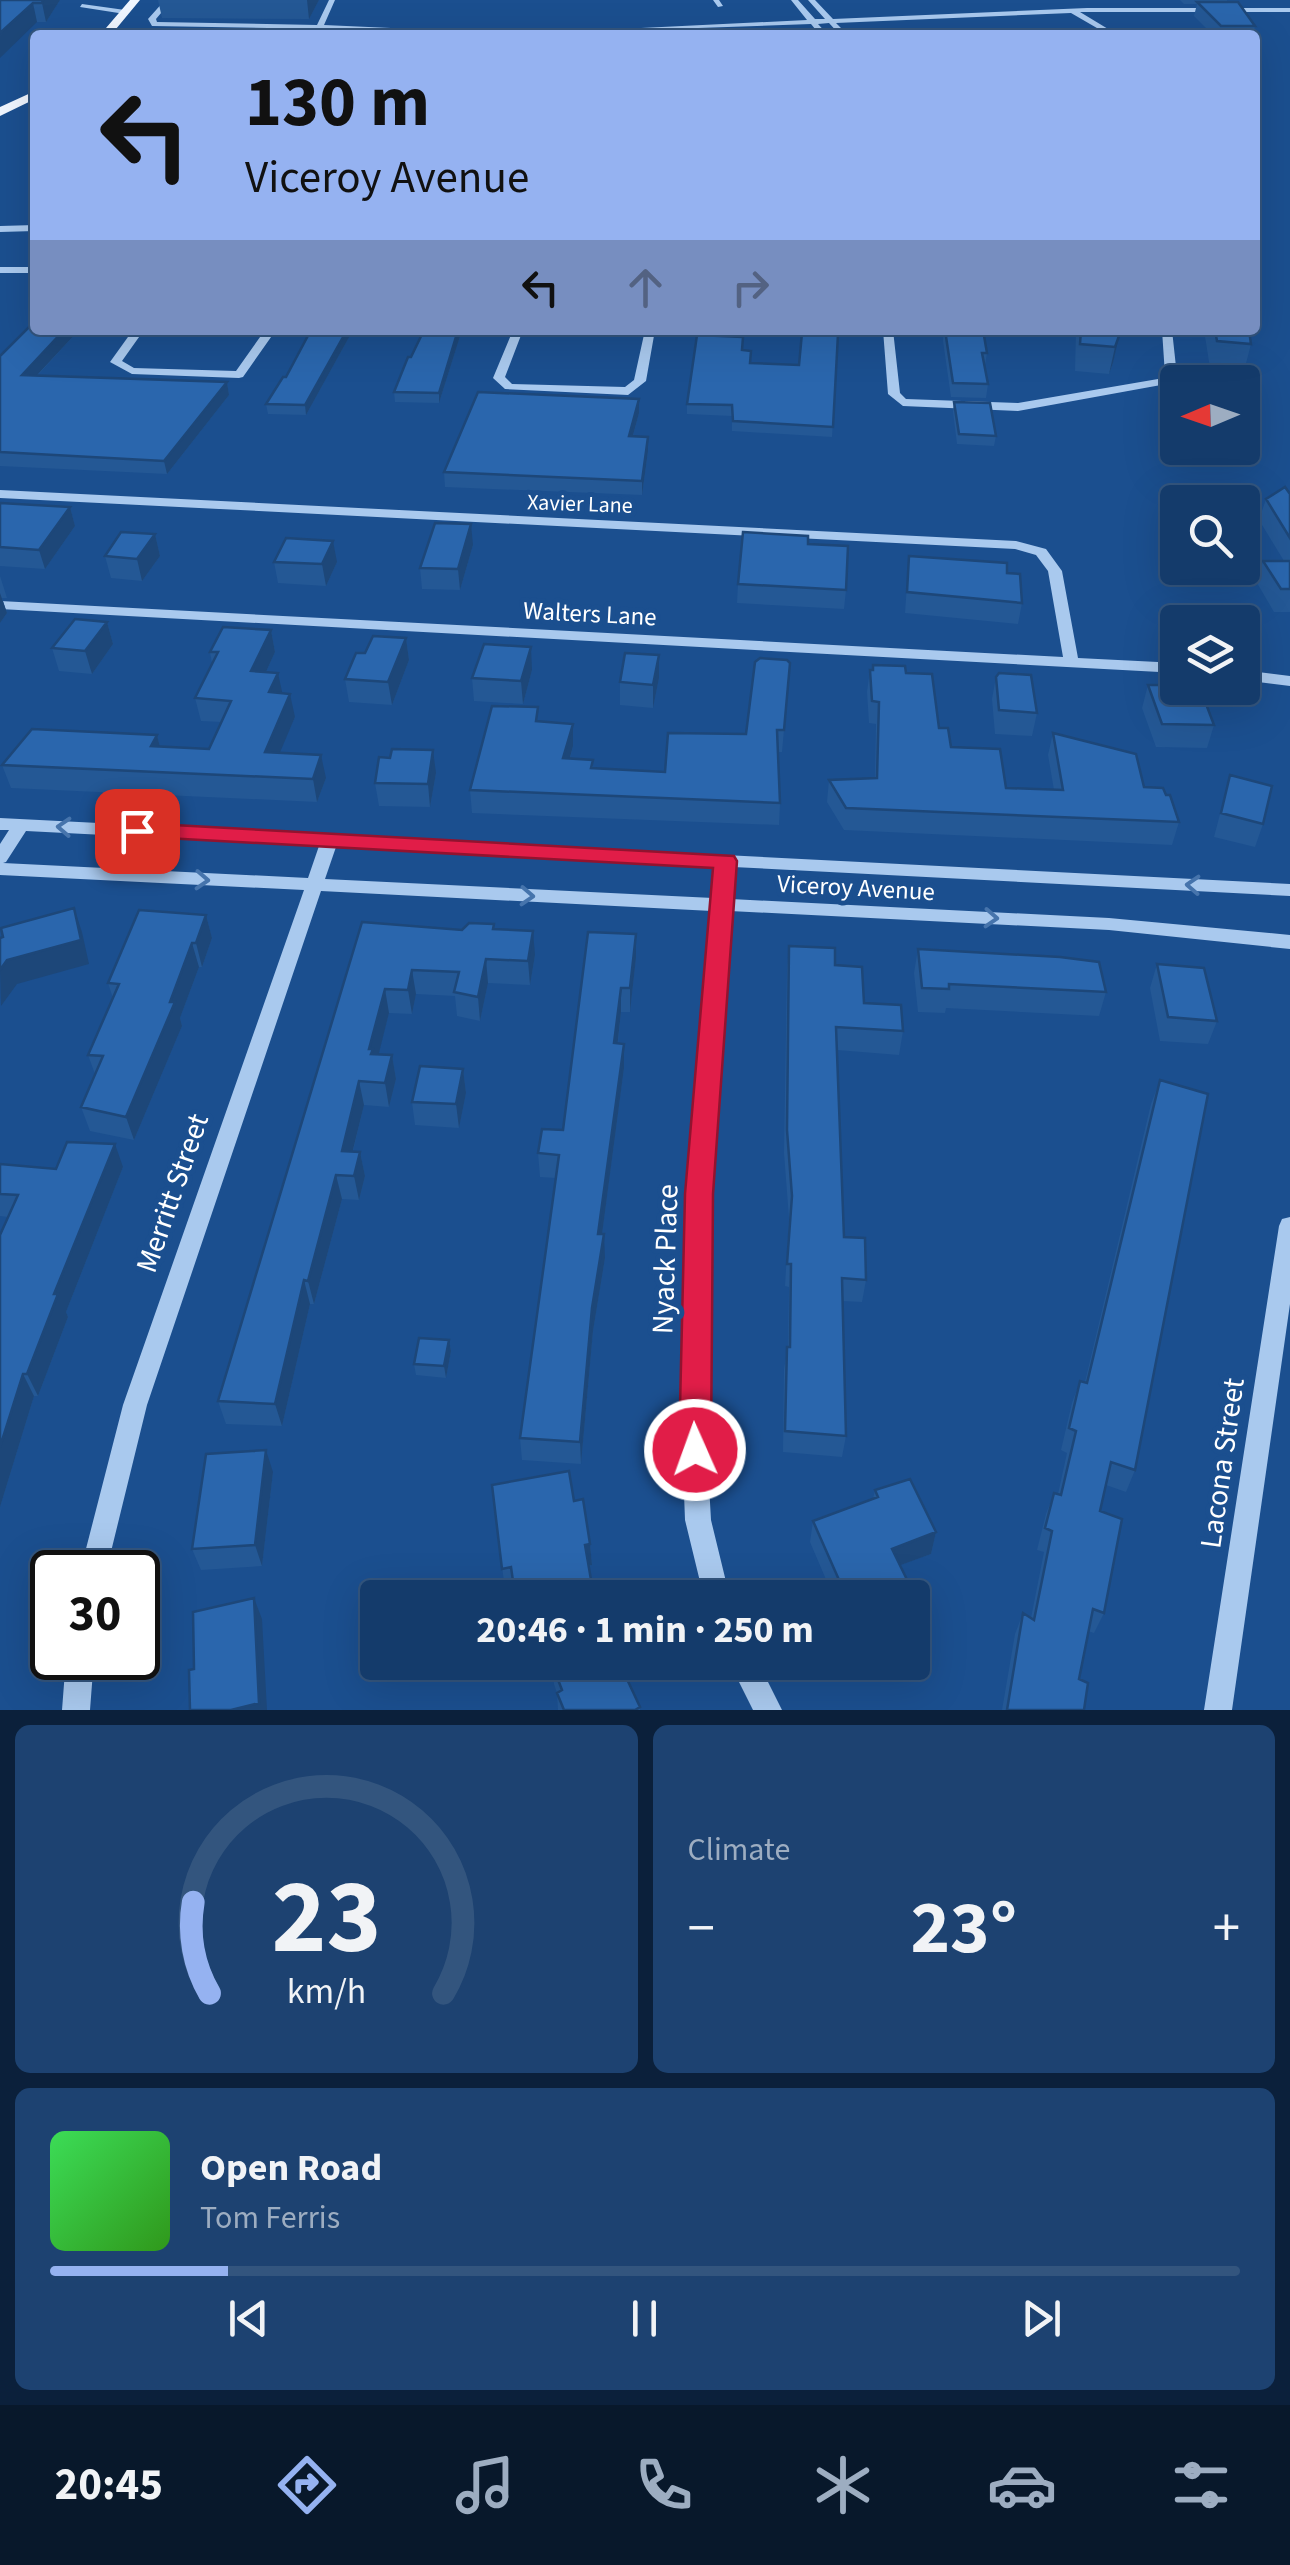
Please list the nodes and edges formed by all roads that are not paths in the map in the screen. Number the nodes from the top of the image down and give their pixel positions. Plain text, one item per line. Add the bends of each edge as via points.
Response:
1 (135, 0) edge
2 (168, 0) edge
3 (332, 0) edge
4 (794, 0) edge
5 (811, 0) edge
6 (1058, 0) edge
7 (719, 5) edge
8 (1290, 5) edge
9 (82, 6) dead end
10 (1071, 10) junction
11 (124, 12) junction
12 (1081, 17) junction
13 (728, 18) dead end
14 (831, 20) junction
15 (813, 21) junction
16 (319, 27) junction
17 (109, 30) edge
18 (386, 30) edge
19 (564, 30) edge
20 (820, 30) edge
21 (839, 30) edge
22 (873, 30) edge
23 (1088, 30) edge
24 (1105, 30) edge
25 (30, 97) edge
26 (0, 112) edge
27 (30, 228) edge
28 (0, 229) edge
29 (0, 270) edge
30 (29, 270) dead end
31 (135, 335) edge
32 (268, 335) edge
33 (516, 335) edge
34 (649, 335) edge
35 (888, 335) edge
36 (1167, 335) edge
37 (0, 494) edge
38 (0, 605) edge
39 (1071, 662) junction
40 (1160, 667) edge
41 (1260, 677) edge
42 (1290, 681) edge
43 (0, 824) edge
44 (21, 825) junction
45 (330, 840) junction
46 (0, 858) edge
47 (726, 861) junction
48 (0, 869) edge
49 (313, 886) junction
50 (1290, 890) edge
51 (722, 905) junction
52 (1290, 942) edge
53 (1290, 1226) edge
54 (98, 1550) edge
55 (713, 1580) edge
56 (78, 1680) edge
57 (752, 1680) edge
58 (76, 1710) edge
59 (768, 1710) edge
60 (1218, 1710) edge

1 - 11 main road
2 - 16 street via 152,19 155,24
3 - 16 street
4 - 15 street
5 - 14 street
6 - 10 street
7 - 13 street
8 - 10 street
8 - 12 street
9 - 11 street
10 - 12 street
10 - 14 street
11 - 17 main road
12 - 22 street
12 - 23 street
12 - 24 street
14 - 15 street
14 - 21 street
15 - 19 street
15 - 20 street
16 - 18 street
25 - 26 main road
27 - 28 street
29 - 30 street
31 - 32 street via 119,367 230,375 246,370
33 - 34 street via 499,378 509,386 628,391 640,382
35 - 36 street via 894,394 903,402 1018,407 1161,382 1171,376
37 - 39 street, Xavier Lane via 1016,545 1041,552 1055,571
38 - 39 street, Walters Lane
39 - 40 street, Walters Lane
41 - 42 street
43 - 44 street, Viceroy Avenue
45 -> 44 street, Viceroy Avenue
44 - 46 street
45 - 47 street, Viceroy Avenue
45 - 49 street, Merritt Street
50 -> 47 street, Viceroy Avenue
47 - 51 street, Nyack Place
48 -> 49 street, Viceroy Avenue
49 -> 51 street, Viceroy Avenue
49 - 54 street, Merritt Street via 135,1404
51 -> 52 street, Viceroy Avenue via 1109,924
51 - 55 street, Nyack Place via 699,1194 693,1414 698,1520
53 - 60 street, Lacona Street
56 - 58 street
57 - 59 street

